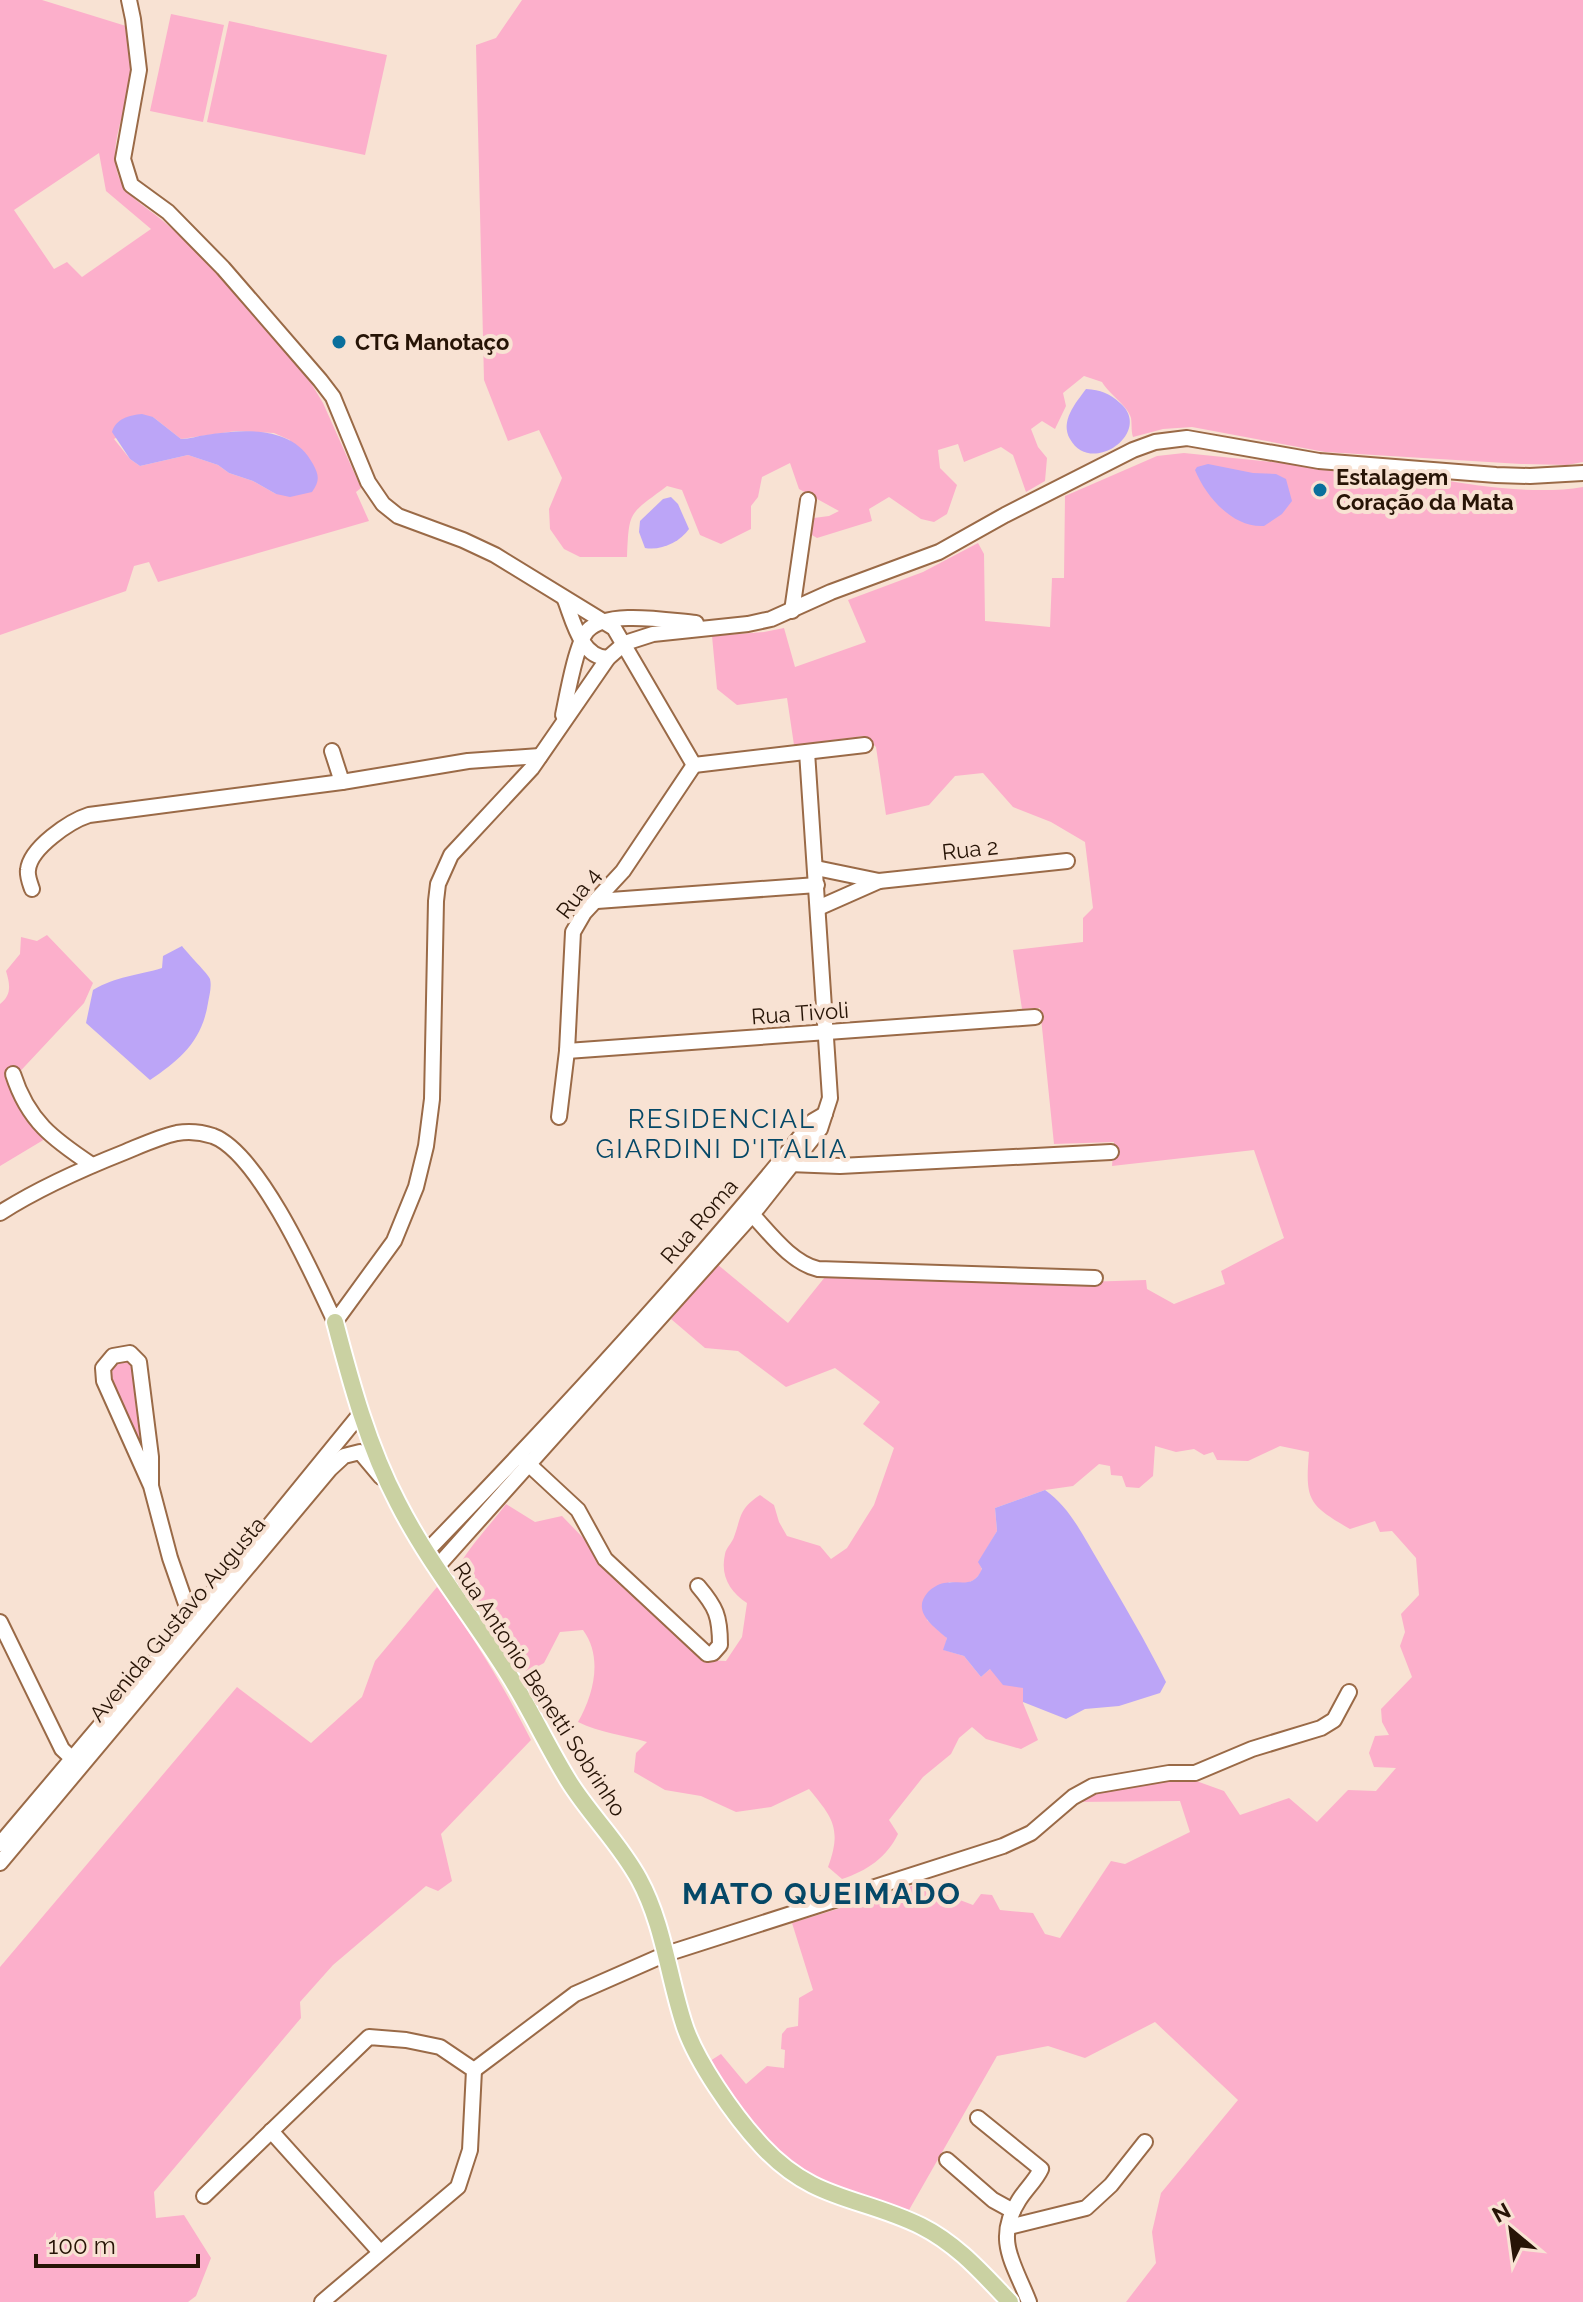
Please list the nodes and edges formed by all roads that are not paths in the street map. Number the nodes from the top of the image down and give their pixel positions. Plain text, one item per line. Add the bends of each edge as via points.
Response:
1 (129, 0) edge
2 (1583, 473) edge
3 (808, 500) dead end
4 (565, 600) junction
5 (792, 611) junction
6 (606, 621) junction
7 (727, 626) junction
8 (582, 641) junction
9 (625, 643) junction
10 (608, 658) junction
11 (561, 723) junction
12 (865, 745) dead end
13 (332, 751) dead end
14 (807, 752) junction
15 (540, 756) junction
16 (694, 765) junction
17 (342, 782) junction
18 (1067, 861) dead end
19 (816, 868) junction
20 (623, 871) junction
21 (879, 881) junction
22 (817, 885) junction
23 (32, 889) dead end
24 (644, 896) junction
25 (597, 901) junction
26 (818, 908) junction
27 (1035, 1017) dead end
28 (825, 1033) junction
29 (567, 1051) junction
30 (13, 1074) dead end
31 (559, 1117) dead end
32 (1111, 1152) dead end
33 (787, 1163) junction
34 (92, 1165) junction
35 (748, 1210) junction
36 (0, 1213) edge
37 (1095, 1278) dead end
38 (335, 1322) junction
39 (361, 1413) junction
40 (524, 1461) junction
41 (151, 1486) junction
42 (392, 1492) junction
43 (426, 1552) junction
44 (436, 1568) junction
45 (698, 1586) dead end
46 (0, 1622) edge
47 (194, 1626) junction
48 (1349, 1692) dead end
49 (77, 1763) junction
50 (0, 1844) edge
51 (0, 1863) edge
52 (666, 1954) junction
53 (474, 2070) junction
54 (978, 2118) dead end
55 (271, 2131) junction
56 (1145, 2142) dead end
57 (947, 2160) dead end
58 (204, 2196) dead end
59 (1013, 2211) junction
60 (1009, 2227) junction
61 (379, 2251) junction
62 (322, 2302) edge
63 (1010, 2302) edge
64 (1029, 2302) edge

1 - 4 street via 139,70 123,159 131,185 168,212 212,256 320,380 333,397 375,495 389,510 479,547
2 - 5 street via 1496,475 1319,461 1208,440 1169,439 1104,463 939,552
3 - 5 street
4 - 6 street
4 - 8 street
5 - 7 street
6 - 7 street
6 - 8 street via 592,627
6 - 9 street
7 - 9 street via 653,634
8 - 10 street via 597,657
8 - 11 street
9 - 10 street
9 - 16 street
10 - 11 street
11 - 15 street
12 - 14 street
13 - 17 street
14 - 16 street
14 - 19 street
15 - 17 street via 468,761
15 - 38 street via 443,870 436,901 432,1099 426,1146 394,1241
16 - 20 street, Rua 4
17 - 23 street via 77,819 30,862
18 - 21 street, Rua 2
19 - 21 street, Rua 2
19 - 22 street
20 - 24 street
20 - 25 street, Rua 4
21 - 26 street, Rua 2
22 - 24 street
22 - 26 street
24 - 25 street
25 - 29 street, Rua 4 via 573,932
26 - 28 street
27 - 28 street, Rua Tivoli
28 - 29 street, Rua Tivoli
28 - 33 street, Rua Roma via 830,1098 820,1129
29 - 31 street, Rua 4
30 - 34 street via 38,1124
32 - 33 street via 840,1166
33 - 35 street, Rua Roma
34 - 36 street
34 - 38 street via 180,1133 196,1132 228,1145 266,1191
35 - 37 street via 796,1259 818,1269
35 - 40 street, Rua Roma
38 - 39 main road, Rua Antonio Benetti Sobrinho
39 - 42 main road, Rua Antonio Benetti Sobrinho
39 - 47 street, Avenida Gustavo Augusta
40 - 43 street, Rua Roma
40 - 44 street, Rua Roma
40 - 45 street via 578,1510 605,1559 707,1654 713,1653 720,1645 718,1613
41 - 41 street via 139,1362 130,1353 113,1356 103,1368 104,1381
41 - 47 street
42 - 43 main road, Rua Antonio Benetti Sobrinho
42 - 47 street, Avenida Gustavo Augusta via 360,1452 344,1456
43 - 44 main road, Rua Antonio Benetti Sobrinho
44 - 52 main road, Rua Antonio Benetti Sobrinho via 504,1667 571,1786 639,1878
46 - 49 street via 62,1749
47 - 49 street, Avenida Gustavo Augusta
48 - 52 street via 1334,1720 1302,1736 1252,1749 1195,1773 1093,1786 1031,1833 1003,1846
49 - 50 street, Avenida Gustavo Augusta
49 - 51 street, Avenida Gustavo Augusta
52 - 53 street via 575,1994
52 - 63 main road, Rua Antonio Benetti Sobrinho via 692,2046 777,2162 826,2193 935,2234 970,2260
53 - 55 street via 440,2047 369,2037
53 - 61 street via 470,2150 458,2187
54 - 59 street via 1041,2169
55 - 58 street
55 - 61 street
56 - 60 street via 1086,2208
57 - 59 street
59 - 60 street
60 - 64 street via 1008,2253
61 - 62 street

